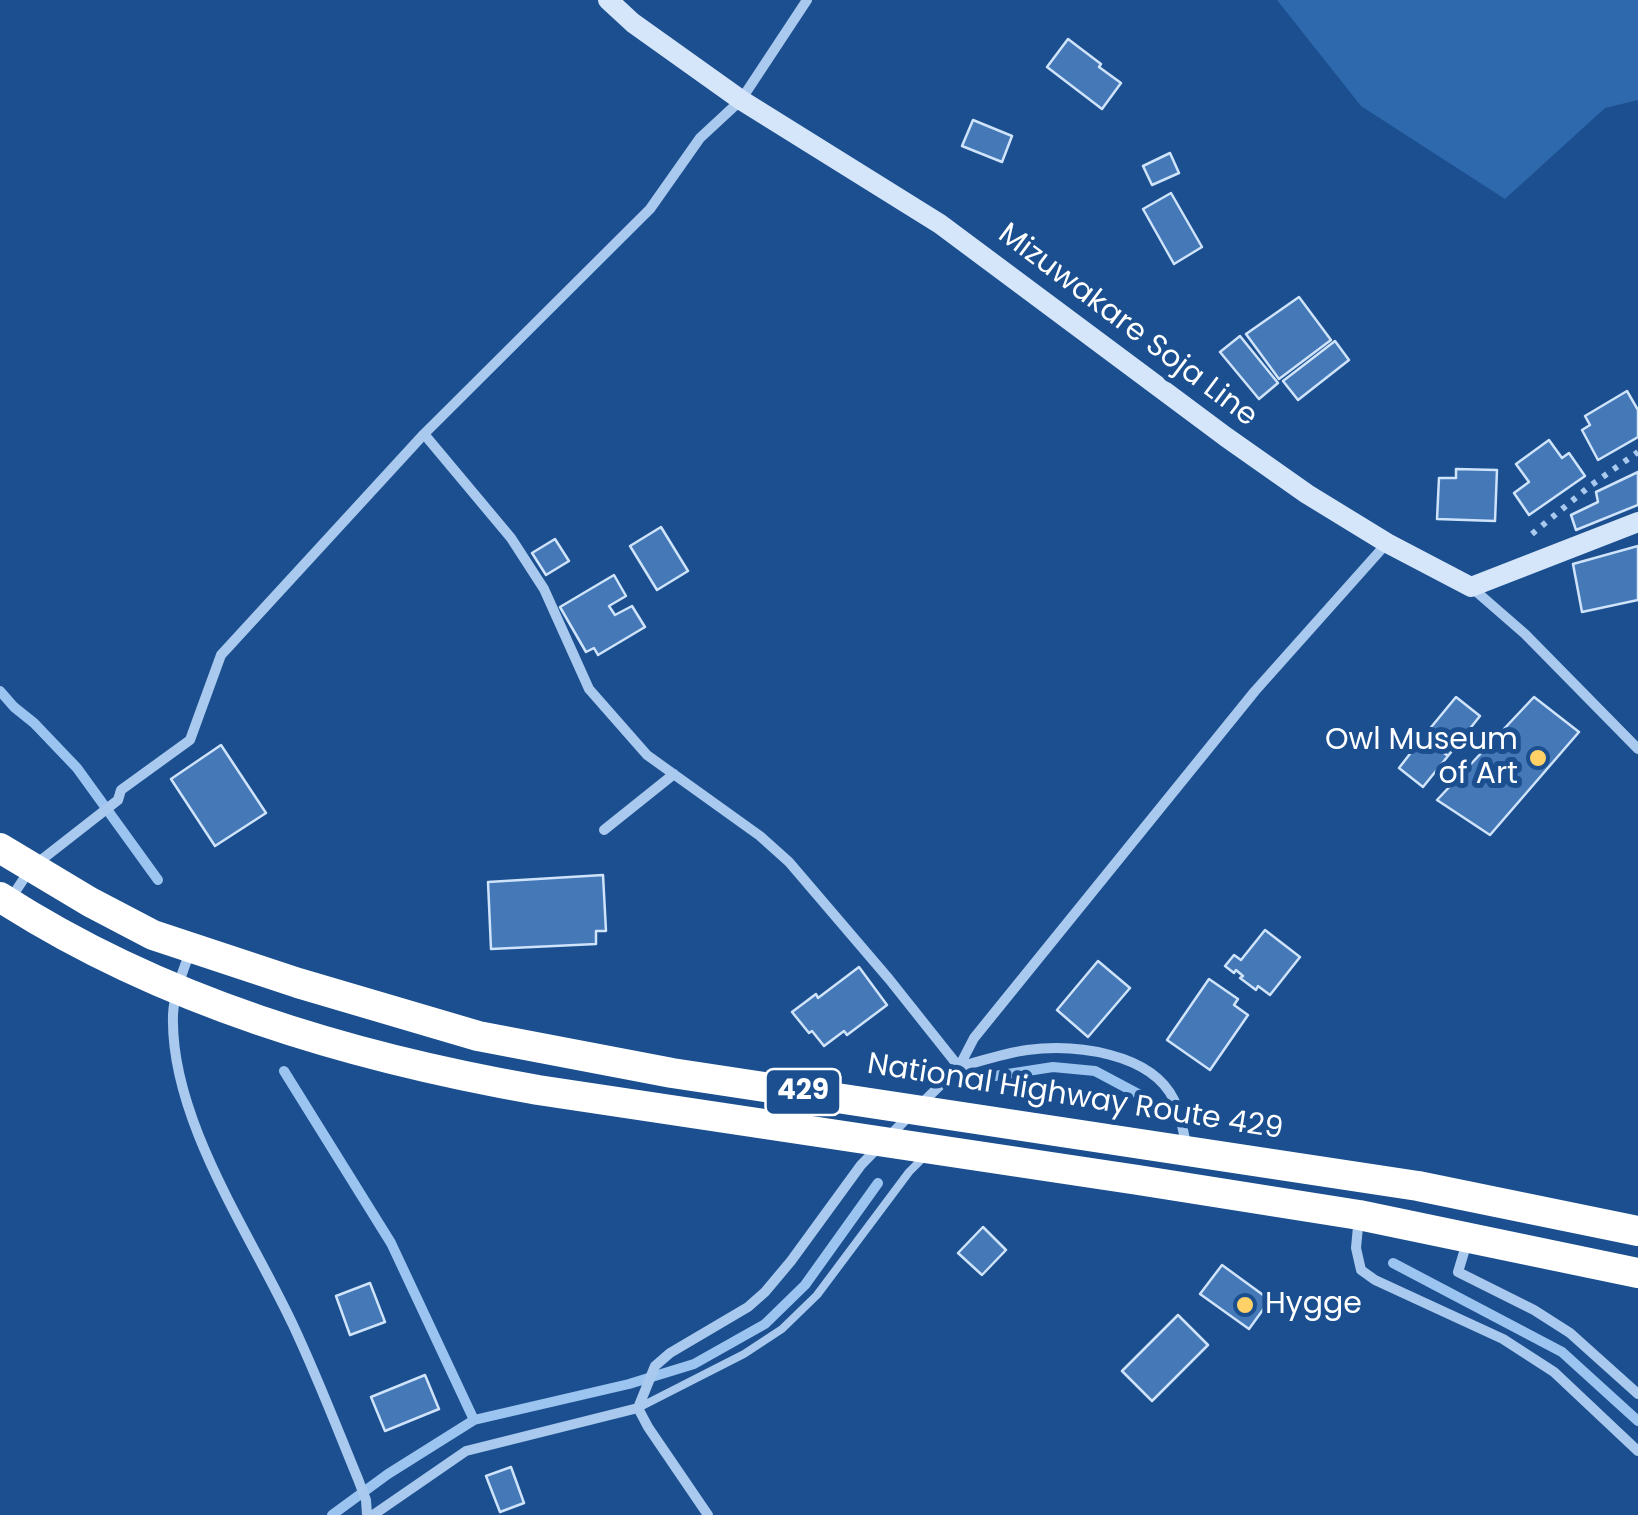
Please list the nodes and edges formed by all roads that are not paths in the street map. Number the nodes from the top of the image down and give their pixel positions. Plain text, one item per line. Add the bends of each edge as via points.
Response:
1 (608, 0) edge
2 (806, 0) edge
3 (741, 100) junction
4 (424, 434) junction
5 (1638, 522) edge
6 (1386, 543) junction
7 (1470, 587) junction
8 (1638, 749) edge
9 (674, 774) junction
10 (604, 830) dead end
11 (0, 848) edge
12 (31, 868) junction
13 (4, 899) edge
14 (191, 948) junction
15 (177, 988) junction
16 (959, 1067) junction
17 (916, 1109) junction
18 (883, 1141) junction
19 (933, 1149) junction
20 (1188, 1151) junction
21 (1359, 1216) junction
22 (1638, 1231) edge
23 (1468, 1238) junction
24 (1638, 1273) edge
25 (1638, 1394) edge
26 (638, 1408) junction
27 (1638, 1451) edge
28 (370, 1515) edge
29 (708, 1515) edge

1 - 3 main road, Mizuwakare Soja Line
2 - 3 street
3 - 4 street via 700,138 650,209
3 - 6 main road, Mizuwakare Soja Line via 940,224 1226,437
4 - 9 street via 511,538 544,589 589,689 647,755
4 - 12 street via 221,655 190,740
5 - 7 main road
6 - 7 main road, Mizuwakare Soja Line
6 - 16 street via 1242,706 974,1038
7 - 8 street via 1526,634
9 - 10 street
9 - 16 street via 789,862
11 - 12 highway, National Highway Route 429 / 429
12 - 13 street
12 - 14 highway, National Highway Route 429 / 429
13 - 15 highway, 429 via 43,925
14 - 15 street
14 - 17 highway, National Highway Route 429 / 429 via 478,1036
15 - 18 highway, 429 via 283,1029 462,1077
15 - 28 street via 177,1063 188,1108 293,1324
16 - 17 street
16 - 20 street via 1026,1050 1105,1053 1161,1081 1174,1098
17 - 18 street
17 - 20 highway, National Highway Route 429 / 429
18 - 19 highway, 429
18 - 26 street via 765,1292 655,1366
19 - 21 highway, 429
19 - 26 lane via 817,1296 782,1329
20 - 22 highway, National Highway Route 429 / 429 via 1418,1186
21 - 23 highway, 429
21 - 27 street via 1361,1270 1554,1372
23 - 24 highway, 429
23 - 25 street via 1458,1272 1570,1332
26 - 28 street via 466,1451
26 - 29 street

